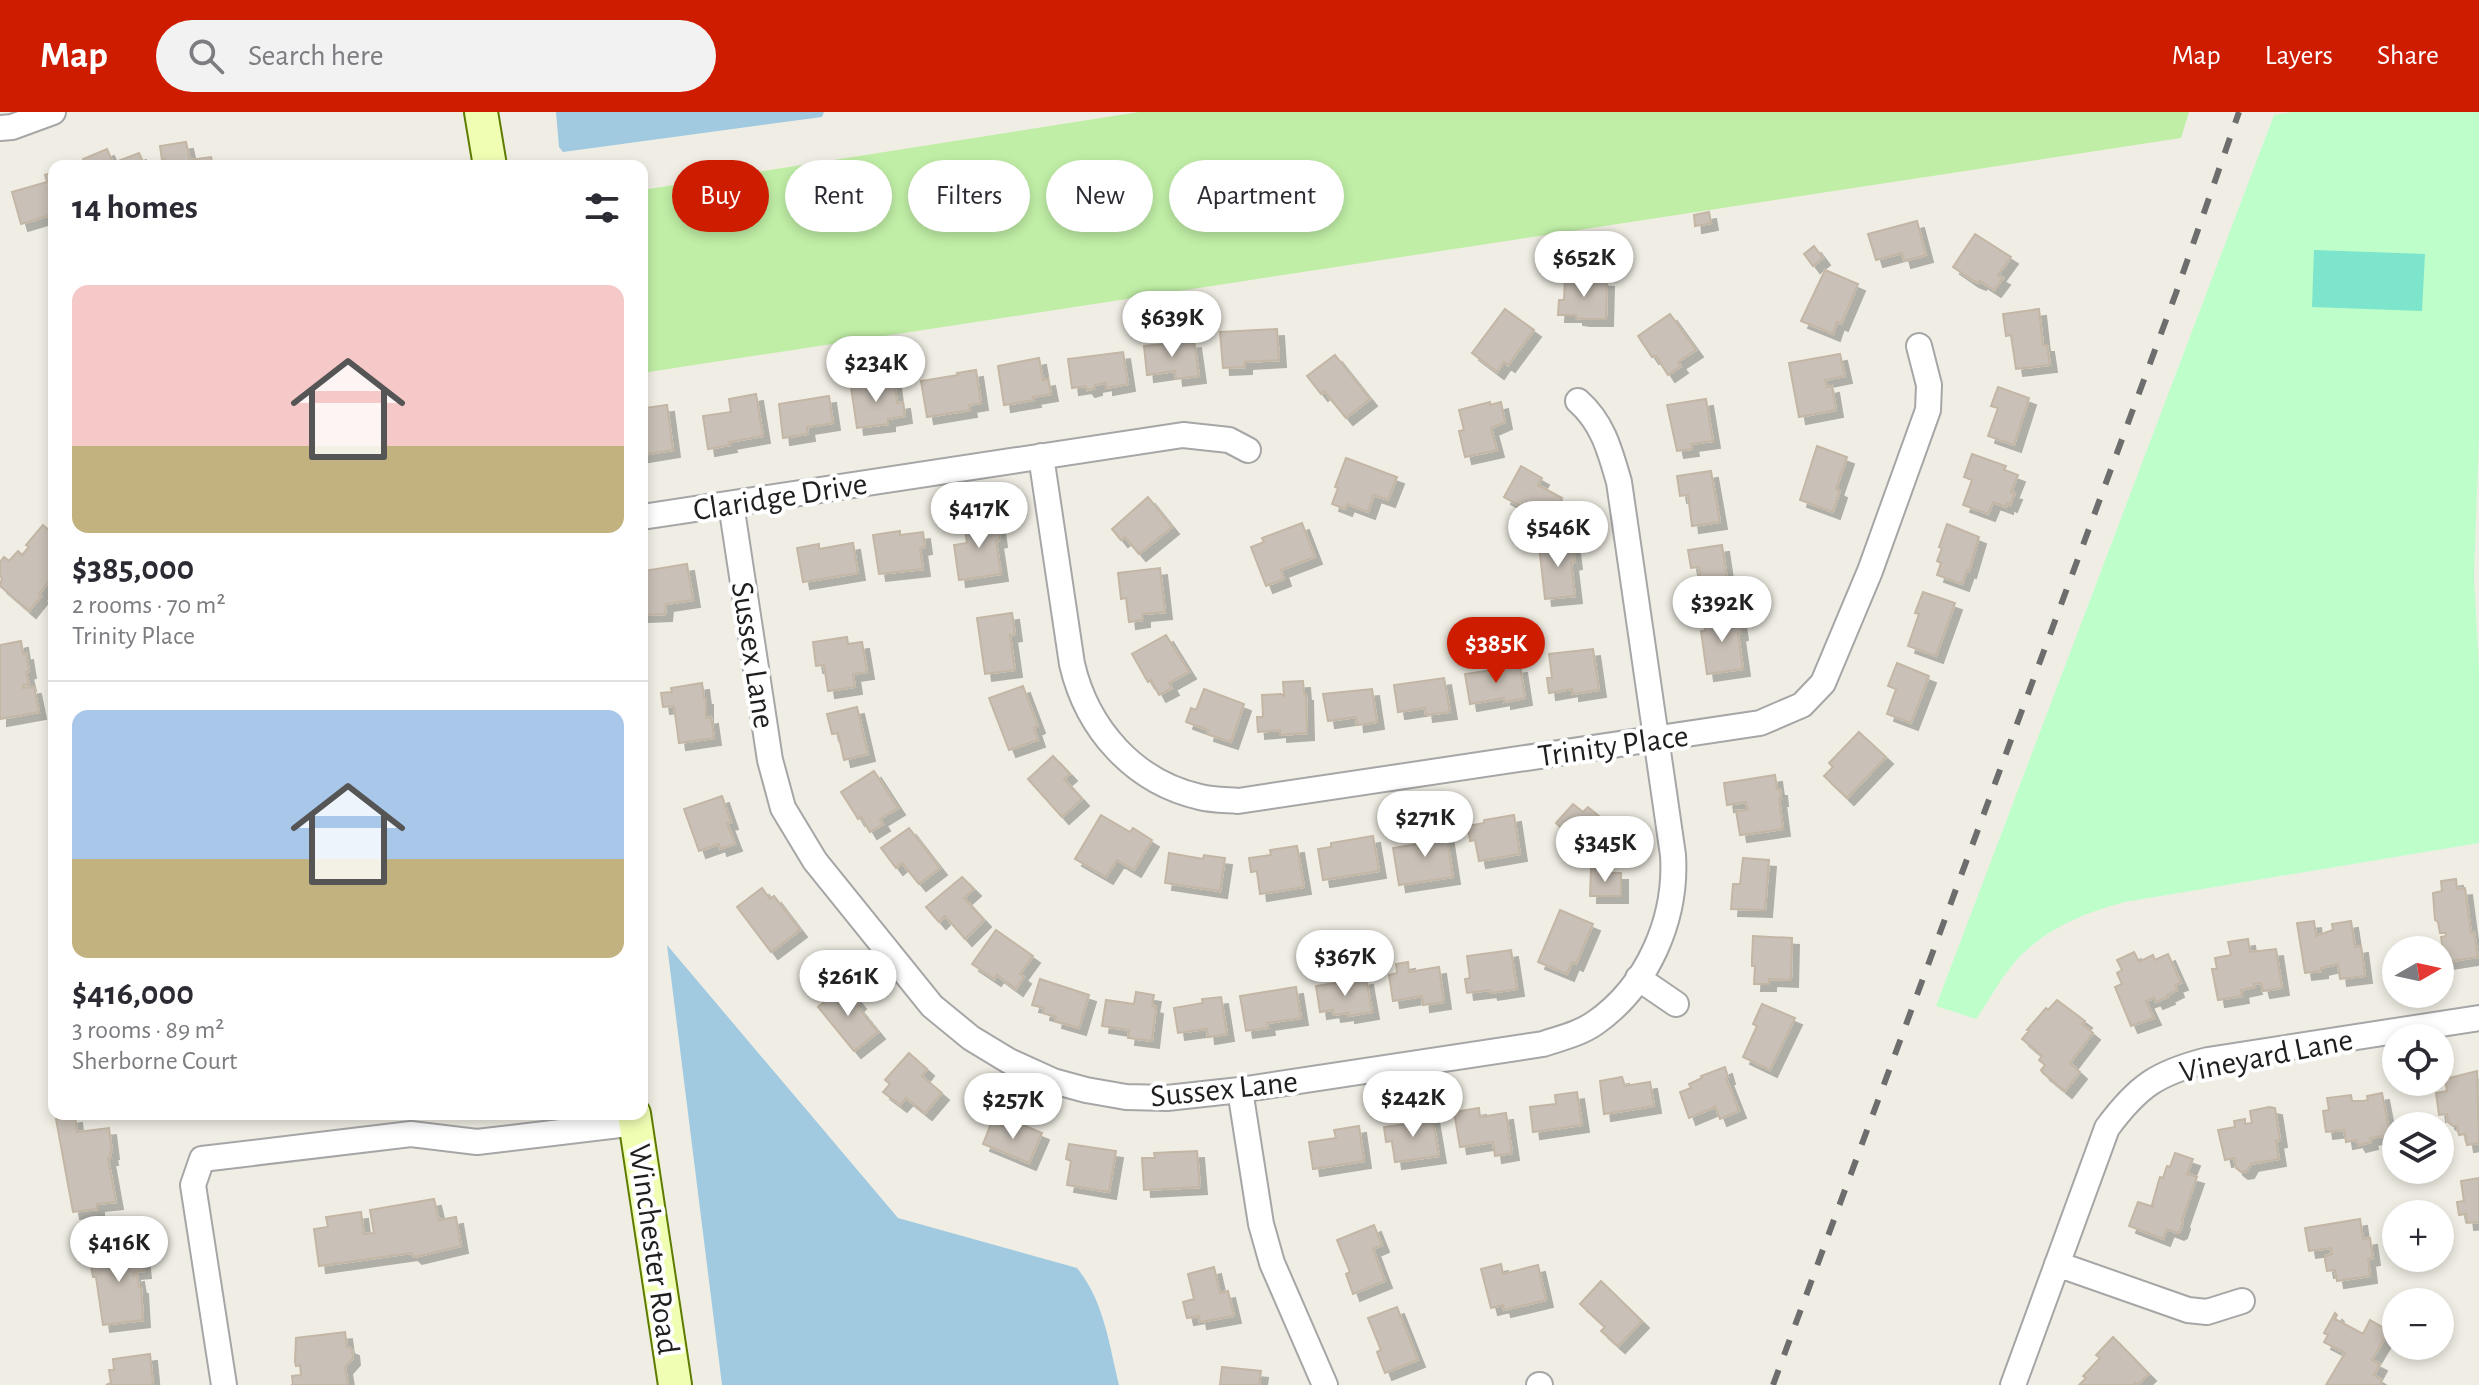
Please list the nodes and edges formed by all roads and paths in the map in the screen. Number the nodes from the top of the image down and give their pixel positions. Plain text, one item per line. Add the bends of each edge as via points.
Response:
1 (53, 112) edge
2 (481, 112) edge
3 (0, 128) edge
4 (489, 160) edge
5 (1919, 346) dead end
6 (1578, 401) dead end
7 (1248, 450) dead end
8 (1041, 456) junction
9 (731, 504) junction
10 (648, 516) edge
11 (1656, 739) junction
12 (1638, 978) junction
13 (1676, 1004) dead end
14 (2479, 1018) edge
15 (1240, 1090) junction
16 (622, 1120) edge
17 (635, 1120) edge
18 (2057, 1264) junction
19 (2242, 1301) dead end
20 (224, 1385) edge
21 (675, 1385) edge
22 (1325, 1385) edge
23 (2013, 1385) edge

1 - 3 street
2 - 4 main road
5 - 11 street, Trinity Place via 1929,385 1928,410 1823,683 1802,705 1779,717
6 - 11 street, Sussex Lane via 1592,413 1606,439 1619,482
7 - 8 street, Claridge Drive via 1229,440 1183,435
8 - 9 street, Claridge Drive
8 - 11 street, Trinity Place via 1076,682 1106,738 1140,771 1168,786 1200,797 1238,801
9 - 10 street, Claridge Drive
9 - 15 street, Sussex Lane via 770,760 783,808 815,861 932,1006 971,1038 1053,1081 1126,1097
11 - 12 street, Sussex Lane via 1674,875 1664,929
12 - 13 street
12 - 15 street, Sussex Lane via 1596,1022 1543,1044
14 - 18 street, Vineyard Lane via 2173,1069 2125,1104 2107,1128
15 - 22 street via 1272,1263
16 - 20 street via 477,1142 411,1134 202,1159 193,1185
17 - 21 main road, Winchester Road
18 - 19 street via 2188,1310 2207,1312
18 - 23 street, Vineyard Lane

